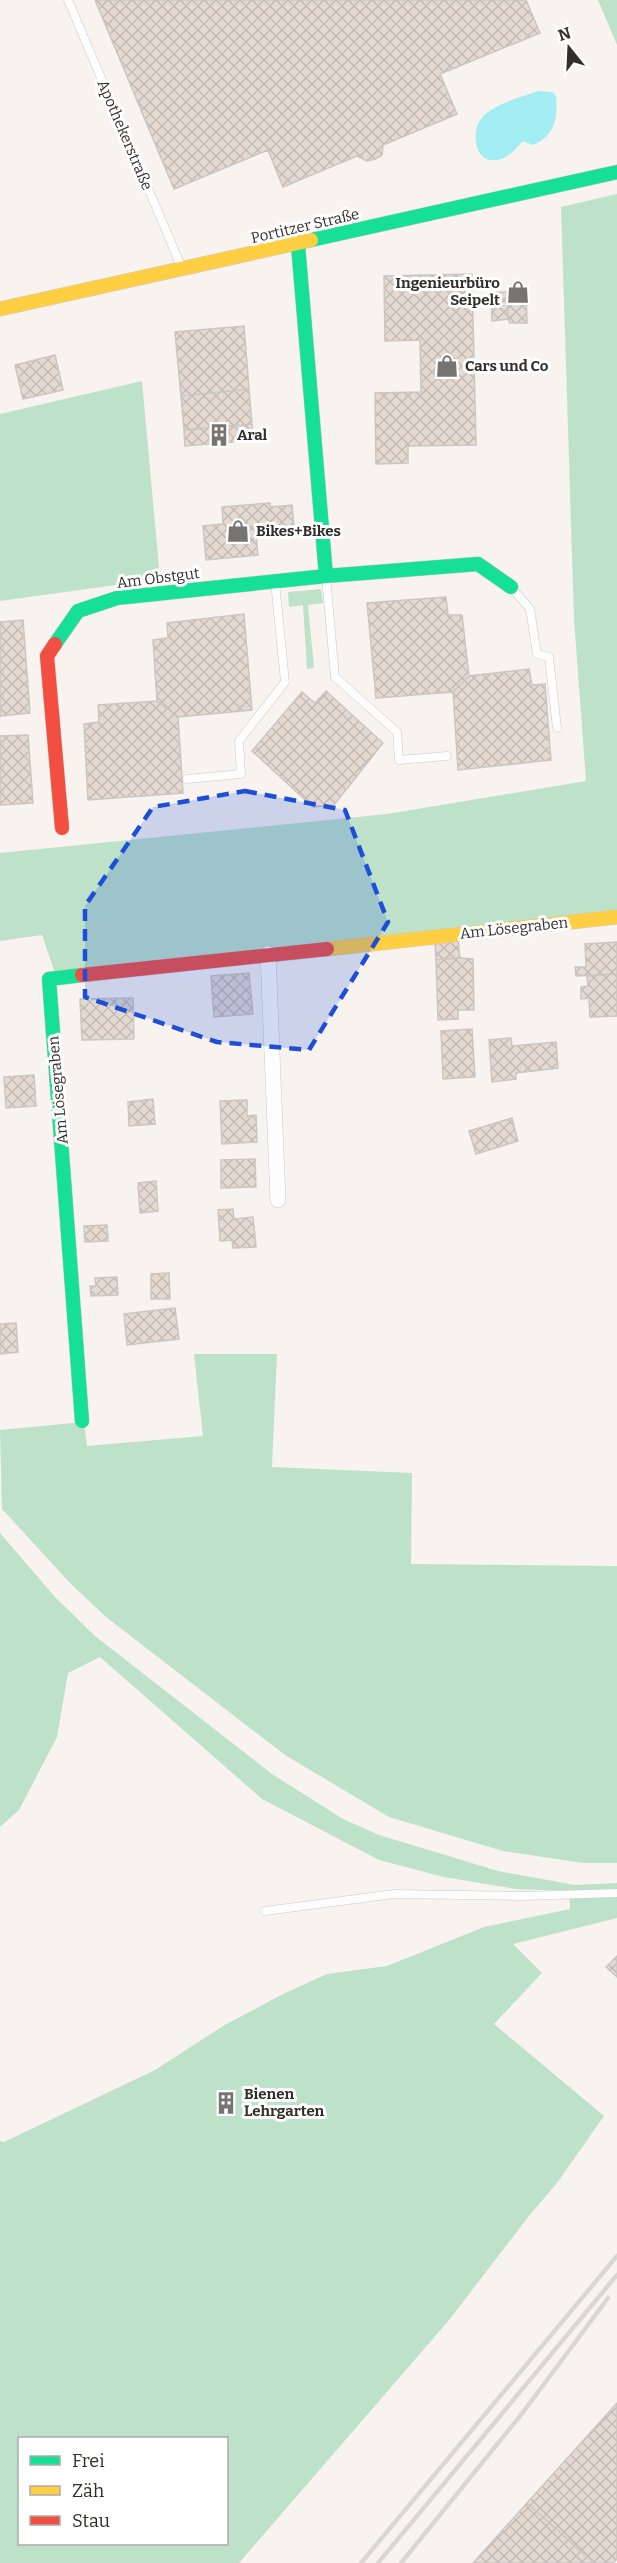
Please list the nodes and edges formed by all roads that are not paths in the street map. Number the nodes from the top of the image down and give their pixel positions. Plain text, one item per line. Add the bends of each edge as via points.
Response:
1 (68, 0) edge
2 (617, 172) edge
3 (298, 245) junction
4 (182, 270) junction
5 (0, 309) edge
6 (326, 576) junction
7 (275, 581) junction
8 (511, 587) joint
9 (556, 728) dead end
10 (447, 756) dead end
11 (187, 779) dead end
12 (62, 828) dead end
13 (617, 917) edge
14 (268, 954) junction
15 (278, 1200) dead end
16 (94, 1369) dead end
17 (78, 1370) junction
18 (82, 1421) dead end
19 (617, 1893) edge
20 (265, 1911) dead end

1 - 4 lane, Apothekerstraße
2 - 3 street, Portitzer Straße
3 - 4 street, Portitzer Straße
3 - 6 street
4 - 5 street, Portitzer Straße
6 - 7 street, Am Obstgut
6 - 8 street, Am Obstgut via 478,564
6 - 10 lane via 335,677 396,732 399,760
7 - 11 lane via 285,682 239,741 242,774
7 - 12 street, Am Obstgut via 117,598 78,612 47,656
8 - 9 lane via 530,609 537,654 549,657
13 - 14 street, Am Lösegraben
14 - 15 street
14 - 17 street, Am Lösegraben via 49,979
16 - 17 street
17 - 18 street, Am Lösegraben
19 - 20 lane via 394,1894

